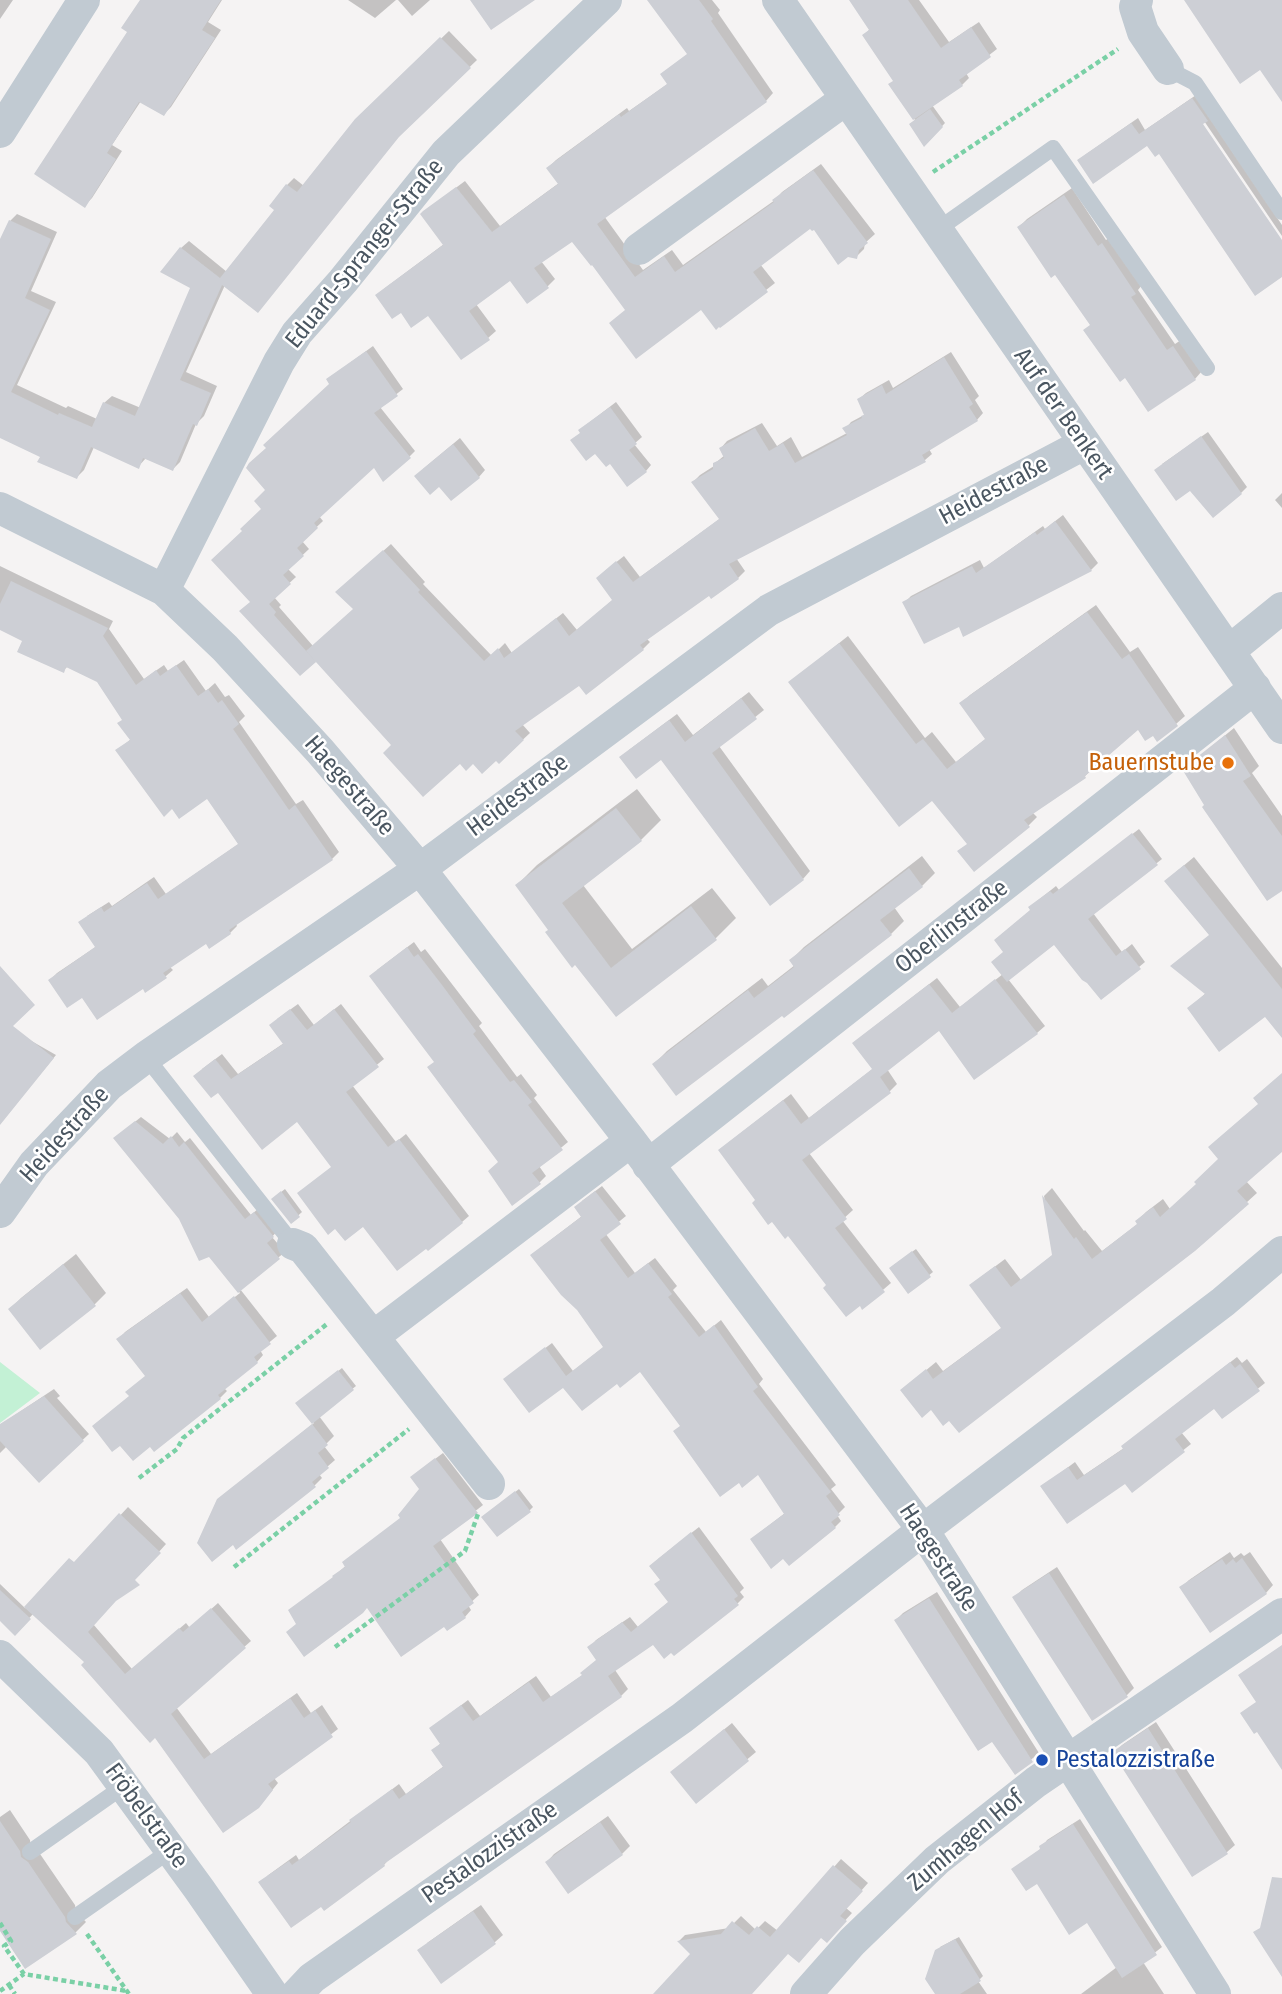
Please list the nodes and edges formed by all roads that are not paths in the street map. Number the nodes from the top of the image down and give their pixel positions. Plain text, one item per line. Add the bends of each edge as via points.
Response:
1 (84, 0) edge
2 (606, 0) edge
3 (778, 0) edge
4 (1137, 0) edge
5 (1168, 69) joint
6 (846, 99) junction
7 (0, 132) edge
8 (1282, 212) edge
9 (937, 230) junction
10 (639, 249) dead end
11 (1207, 368) dead end
12 (1084, 444) junction
13 (0, 508) edge
14 (164, 590) junction
15 (1282, 608) edge
16 (1228, 651) junction
17 (1255, 688) junction
18 (1282, 728) edge
19 (420, 869) junction
20 (146, 1057) junction
21 (640, 1153) junction
22 (0, 1212) edge
23 (293, 1244) joint
24 (1282, 1252) edge
25 (374, 1336) junction
26 (489, 1484) road end
27 (923, 1530) junction
28 (1282, 1614) edge
29 (0, 1656) edge
30 (1067, 1761) junction
31 (124, 1786) junction
32 (171, 1850) junction
33 (30, 1852) dead end
34 (75, 1917) road end
35 (272, 1994) edge
36 (297, 1994) edge
37 (806, 1994) edge
38 (1215, 1994) edge

1 - 7 street
2 - 14 street, Eduard-Spranger-Straße via 446,153 298,334 279,362
3 - 6 street, Auf der Benkert
4 - 5 street via 1143,32
5 - 8 lane via 1195,83
6 - 9 street, Auf der Benkert
6 - 10 street
9 - 11 lane via 1053,148
9 - 12 street, Auf der Benkert
12 - 16 street, Auf der Benkert
12 - 19 street, Heidestraße via 769,610
13 - 14 street, Haegestraße
14 - 19 street, Haegestraße via 320,751
15 - 16 street
16 - 17 street, Auf der Benkert
17 - 18 street, Auf der Benkert
17 - 21 street, Oberlinstraße
19 - 20 street, Heidestraße
19 - 21 street, Haegestraße
20 - 22 street, Heidestraße via 108,1085 34,1164
20 - 23 lane
21 - 25 street
21 - 27 street, Haegestraße
23 - 25 street via 303,1248
24 - 27 street, Pestalozzistraße
25 - 26 street
27 - 30 street, Haegestraße
27 - 36 street, Pestalozzistraße via 682,1718 312,1978
28 - 30 street, Zumhagen Hof
29 - 31 street, Fröbelstraße via 99,1752
30 - 37 street, Zumhagen Hof via 937,1860
30 - 38 street, Haegestraße
31 - 32 street, Fröbelstraße
31 - 33 lane
32 - 34 lane
32 - 35 street, Fröbelstraße

